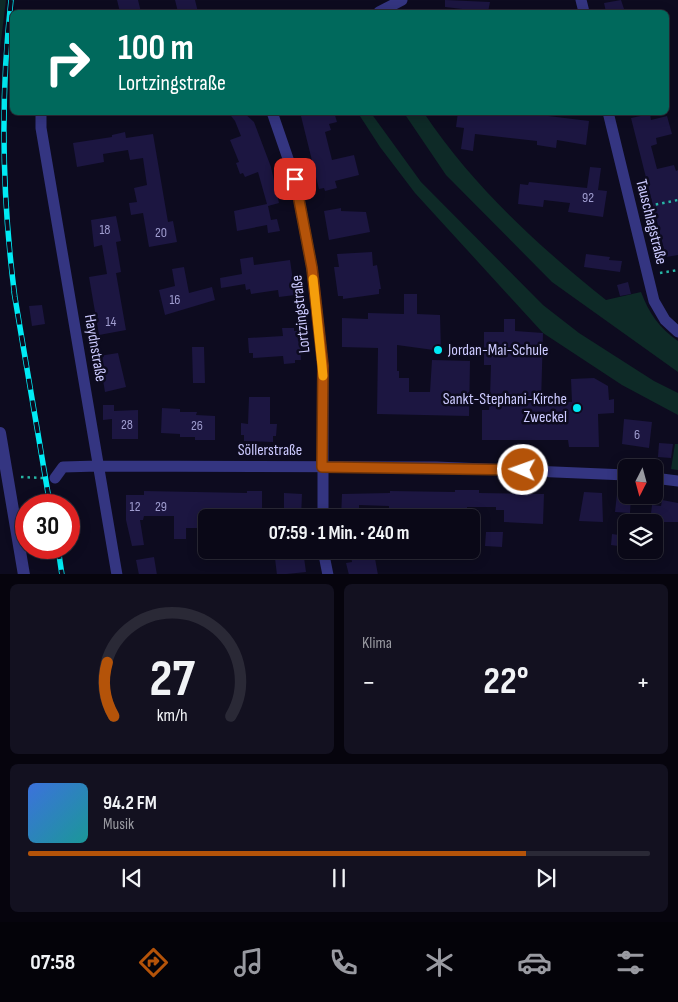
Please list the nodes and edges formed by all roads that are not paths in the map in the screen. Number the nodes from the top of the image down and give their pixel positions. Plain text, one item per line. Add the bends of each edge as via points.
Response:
1 (402, 0) edge
2 (383, 10) edge
3 (41, 115) edge
4 (273, 115) edge
5 (609, 115) edge
6 (678, 332) edge
7 (0, 433) edge
8 (98, 466) junction
9 (322, 467) junction
10 (4, 472) edge
11 (618, 475) edge
12 (55, 478) road end
13 (663, 479) edge
14 (678, 481) edge
15 (323, 509) edge
16 (325, 559) edge
17 (24, 574) edge
18 (117, 574) edge
19 (328, 574) edge

1 - 2 street
3 - 8 street, Haydnstraße
4 - 9 street, Lortzingstraße via 295,179 312,268 323,366
5 - 6 street, Tauschlagstraße via 658,311
7 - 10 street
8 - 9 street, Söllerstraße
8 - 12 street, Söllerstraße via 63,467
8 - 18 street, Haydnstraße
9 - 11 street, Söllerstraße via 455,467
9 - 15 street, Lortzingstraße
10 - 17 street
13 - 14 street
16 - 19 street

